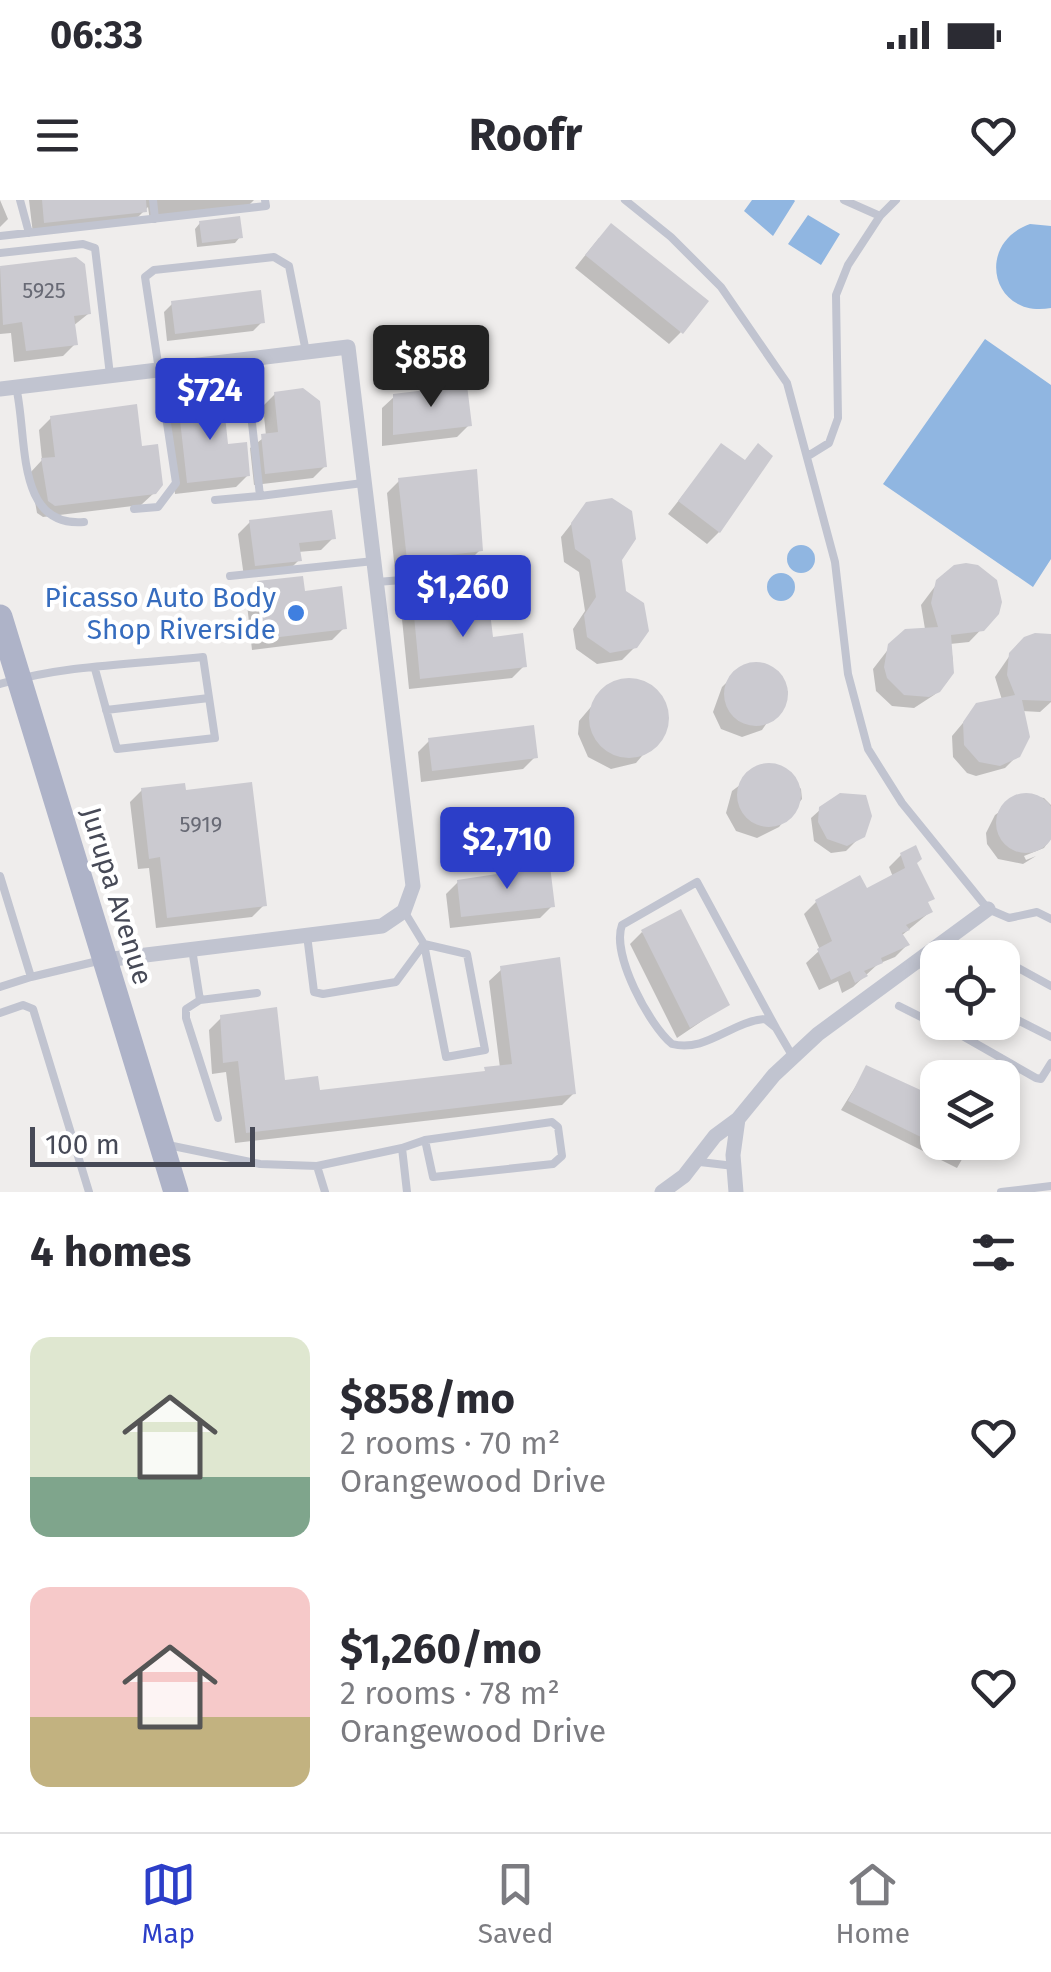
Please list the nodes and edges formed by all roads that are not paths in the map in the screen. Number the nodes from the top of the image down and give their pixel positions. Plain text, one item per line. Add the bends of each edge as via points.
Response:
1 (20, 200) edge
2 (153, 200) edge
3 (266, 200) edge
4 (625, 200) edge
5 (844, 200) edge
6 (896, 200) edge
7 (880, 216) junction
8 (155, 218) junction
9 (30, 233) junction
10 (0, 236) edge
11 (0, 253) edge
12 (306, 352) junction
13 (244, 359) junction
14 (159, 369) junction
15 (110, 376) junction
16 (4, 387) edge
17 (808, 456) junction
18 (364, 483) junction
19 (260, 496) junction
20 (215, 500) dead end
21 (134, 509) dead end
22 (84, 522) dead end
23 (374, 560) junction
24 (489, 573) dead end
25 (230, 576) dead end
26 (376, 582) junction
27 (0, 617) edge
28 (95, 668) junction
29 (9, 681) edge
30 (209, 698) junction
31 (106, 710) junction
32 (0, 876) edge
33 (988, 909) junction
34 (404, 912) junction
35 (1051, 918) edge
36 (307, 935) junction
37 (424, 944) junction
38 (192, 949) junction
39 (104, 960) junction
40 (916, 962) junction
41 (920, 965) edge
42 (1020, 969) edge
43 (31, 977) junction
44 (1051, 986) edge
45 (0, 987) edge
46 (257, 993) dead end
47 (200, 1000) junction
48 (899, 1006) dead end
49 (0, 1013) edge
50 (920, 1016) edge
51 (1020, 1021) edge
52 (776, 1028) junction
53 (1051, 1037) edge
54 (966, 1040) edge
55 (793, 1057) junction
56 (1051, 1063) edge
57 (218, 1118) dead end
58 (738, 1119) junction
59 (424, 1140) junction
60 (162, 1144) junction
61 (402, 1148) junction
62 (695, 1162) junction
63 (316, 1166) junction
64 (734, 1166) junction
65 (1051, 1186) edge
66 (88, 1192) edge
67 (176, 1192) edge
68 (325, 1192) edge
69 (408, 1192) edge
70 (662, 1192) edge
71 (736, 1192) edge
72 (1001, 1192) edge

1 - 9 lane
2 - 8 lane
3 - 8 lane via 266,206
4 - 17 lane via 721,287 788,382
5 - 7 lane
6 - 7 lane
7 - 17 lane via 836,295 838,418 829,443
8 - 9 lane
9 - 10 lane
11 - 15 lane via 95,248
12 - 13 street
12 - 14 lane via 289,266 274,258 154,270 145,277
12 - 18 street via 348,346
13 - 14 street
13 - 19 lane
14 - 15 street
14 - 21 lane via 176,483 158,507
15 - 16 street
16 - 22 lane via 41,511
17 - 33 lane via 835,562 848,674 868,749 902,803
18 - 19 lane
18 - 23 street
19 - 20 lane
23 - 25 lane
23 - 26 street
24 - 26 lane
26 - 34 street via 413,886
27 - 29 main road, Jurupa Avenue
28 - 29 lane
28 - 30 lane via 203,657
28 - 31 lane
29 - 39 main road, Jurupa Avenue
30 - 31 lane
30 - 31 lane via 215,738 118,748
32 - 43 lane
33 - 35 lane via 1010,918 1038,912
33 - 40 street
34 - 36 street via 382,926
34 - 37 lane
36 - 37 lane via 314,992 323,994 396,982
36 - 38 street
37 - 37 lane via 446,1058 485,1050 467,954
38 - 39 street
38 - 47 lane
39 - 43 lane
39 - 60 main road, Jurupa Avenue
40 - 41 lane
40 - 55 street
42 - 44 lane
43 - 45 lane
46 - 47 lane
47 - 57 lane via 186,1009 186,1018
48 - 50 lane
49 - 66 lane via 23,1005 33,1009
51 - 53 lane
52 - 52 lane via 765,1019 749,1020 700,1044 672,1044 618,948 622,926 697,882
52 - 55 lane
54 - 56 lane via 1036,1078
55 - 58 street
58 - 62 street
58 - 64 street
59 - 59 lane via 434,1177 553,1164 562,1156 552,1122
59 - 61 lane
60 - 63 lane via 260,1164
60 - 67 main road, Jurupa Avenue
61 - 63 lane
61 - 69 lane
62 - 64 lane
62 - 70 street
63 - 68 lane
64 - 71 street
65 - 72 lane

